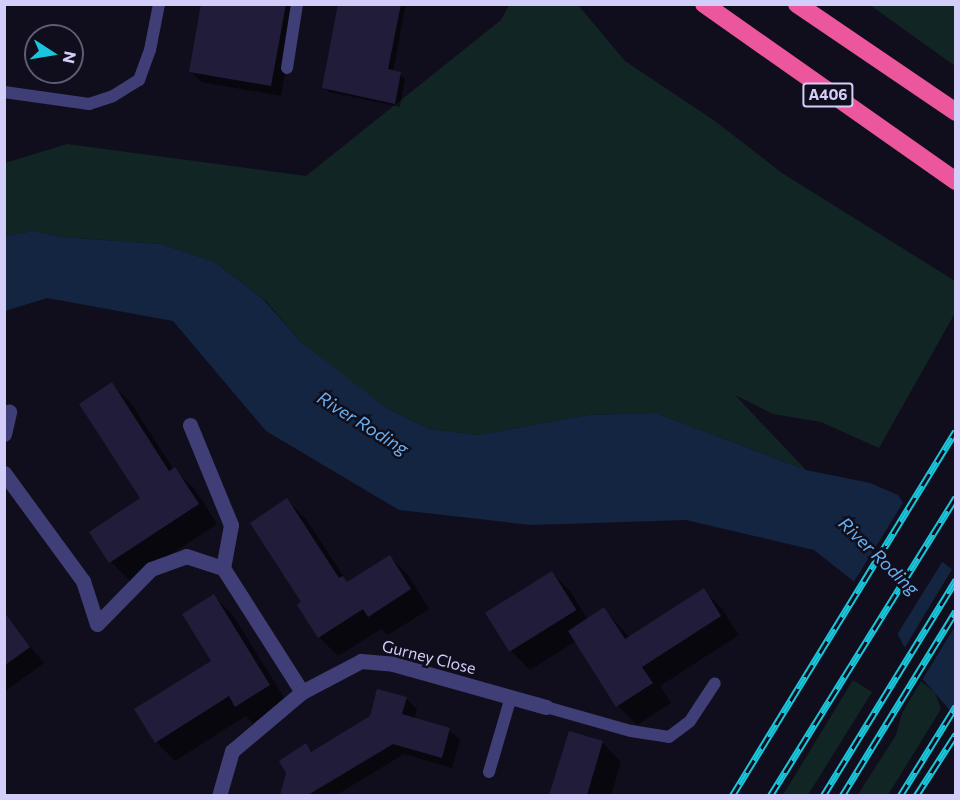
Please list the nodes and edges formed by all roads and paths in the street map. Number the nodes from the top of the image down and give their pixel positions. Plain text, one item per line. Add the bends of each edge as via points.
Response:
1 (159, 4) edge
2 (297, 4) edge
3 (704, 4) edge
4 (797, 4) edge
5 (287, 68) dead end
6 (4, 92) edge
7 (956, 112) edge
8 (956, 181) edge
9 (9, 412) dead end
10 (190, 425) dead end
11 (4, 434) edge
12 (4, 473) edge
13 (223, 568) junction
14 (715, 683) dead end
15 (302, 692) junction
16 (511, 697) junction
17 (546, 707) joint
18 (489, 772) dead end
19 (219, 795) edge

1 - 6 lane via 150,50 139,80 113,96 89,104
2 - 5 lane
3 - 8 highway, A406
4 - 7 highway
9 - 11 street
10 - 13 street via 231,525
12 - 13 street via 83,581 97,624 151,569 186,556
13 - 15 street
14 - 17 lane via 690,721 669,737 639,733
15 - 16 street, Gurney Close via 361,661 393,664
15 - 19 street, Gurney Close via 232,751
16 - 17 street, Gurney Close
16 - 18 lane

